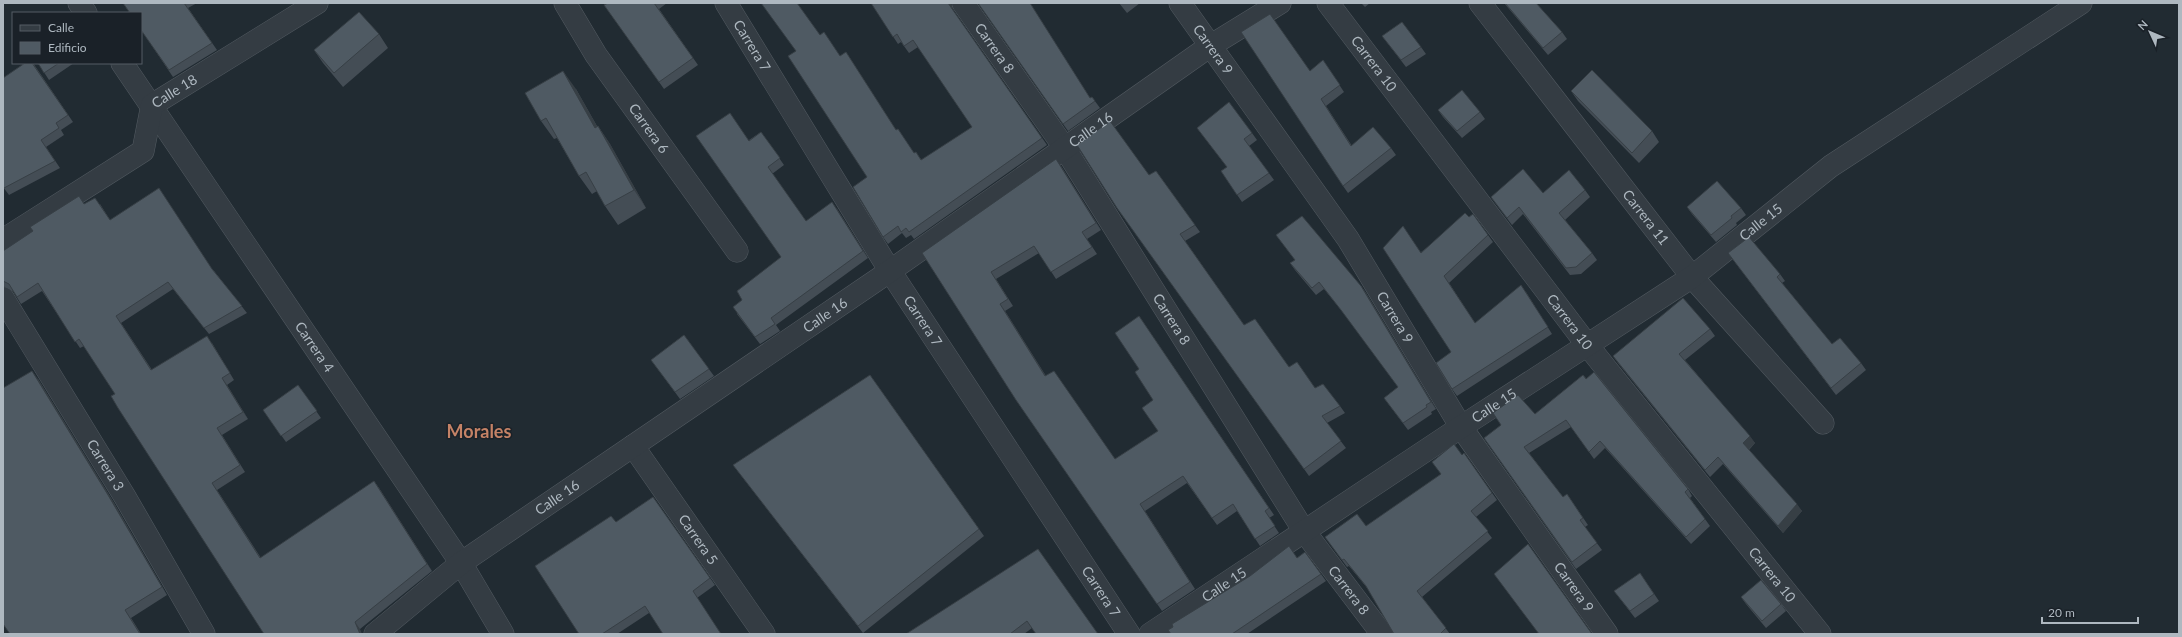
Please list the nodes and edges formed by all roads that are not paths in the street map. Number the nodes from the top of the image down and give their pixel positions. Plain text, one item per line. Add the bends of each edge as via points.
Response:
1 (79, 3) edge
2 (317, 3) edge
3 (565, 3) edge
4 (726, 3) edge
5 (963, 3) edge
6 (1180, 3) edge
7 (1280, 3) edge
8 (1328, 3) edge
9 (1480, 3) edge
10 (2081, 3) edge
11 (85, 12) edge
12 (1210, 46) junction
13 (123, 64) edge
14 (152, 105) junction
15 (1064, 148) junction
16 (3, 240) edge
17 (737, 251) dead end
18 (890, 271) junction
19 (1692, 277) junction
20 (3, 298) edge
21 (1588, 346) junction
22 (1823, 424) dead end
23 (1461, 427) junction
24 (633, 446) junction
25 (1304, 531) junction
26 (461, 563) junction
27 (204, 634) edge
28 (374, 634) edge
29 (503, 634) edge
30 (764, 634) edge
31 (1129, 634) edge
32 (1150, 634) edge
33 (1382, 634) edge
34 (1607, 634) edge
35 (1820, 634) edge

1 - 11 street
2 - 14 street, Calle 18
3 - 17 street, Carrera 6 via 596,55
4 - 18 street, Carrera 7
5 - 15 street, Carrera 8
6 - 12 street, Carrera 9
7 - 12 street, Calle 16
8 - 21 street, Carrera 10
9 - 19 street, Carrera 11
10 - 19 street, Calle 15 via 1831,166
12 - 15 street, Calle 16
12 - 23 street, Carrera 9 via 1348,239
13 - 14 street, Carrera 4
14 - 16 street, Calle 18 via 143,150
14 - 26 street, Carrera 4
15 - 18 street, Calle 16
15 - 25 street, Carrera 8
18 - 24 street, Calle 16
18 - 31 street, Carrera 7
19 - 21 street, Calle 15
19 - 22 street, Carrera 11
20 - 27 street, Carrera 3 via 125,497
21 - 23 street, Calle 15
21 - 35 street, Carrera 10
23 - 25 street, Calle 15
23 - 34 street, Carrera 9
24 - 26 street, Calle 16
24 - 30 street, Carrera 5
25 - 32 street, Calle 15
25 - 33 street, Carrera 8
26 - 28 street, Calle 16
26 - 29 street, Carrera 4

